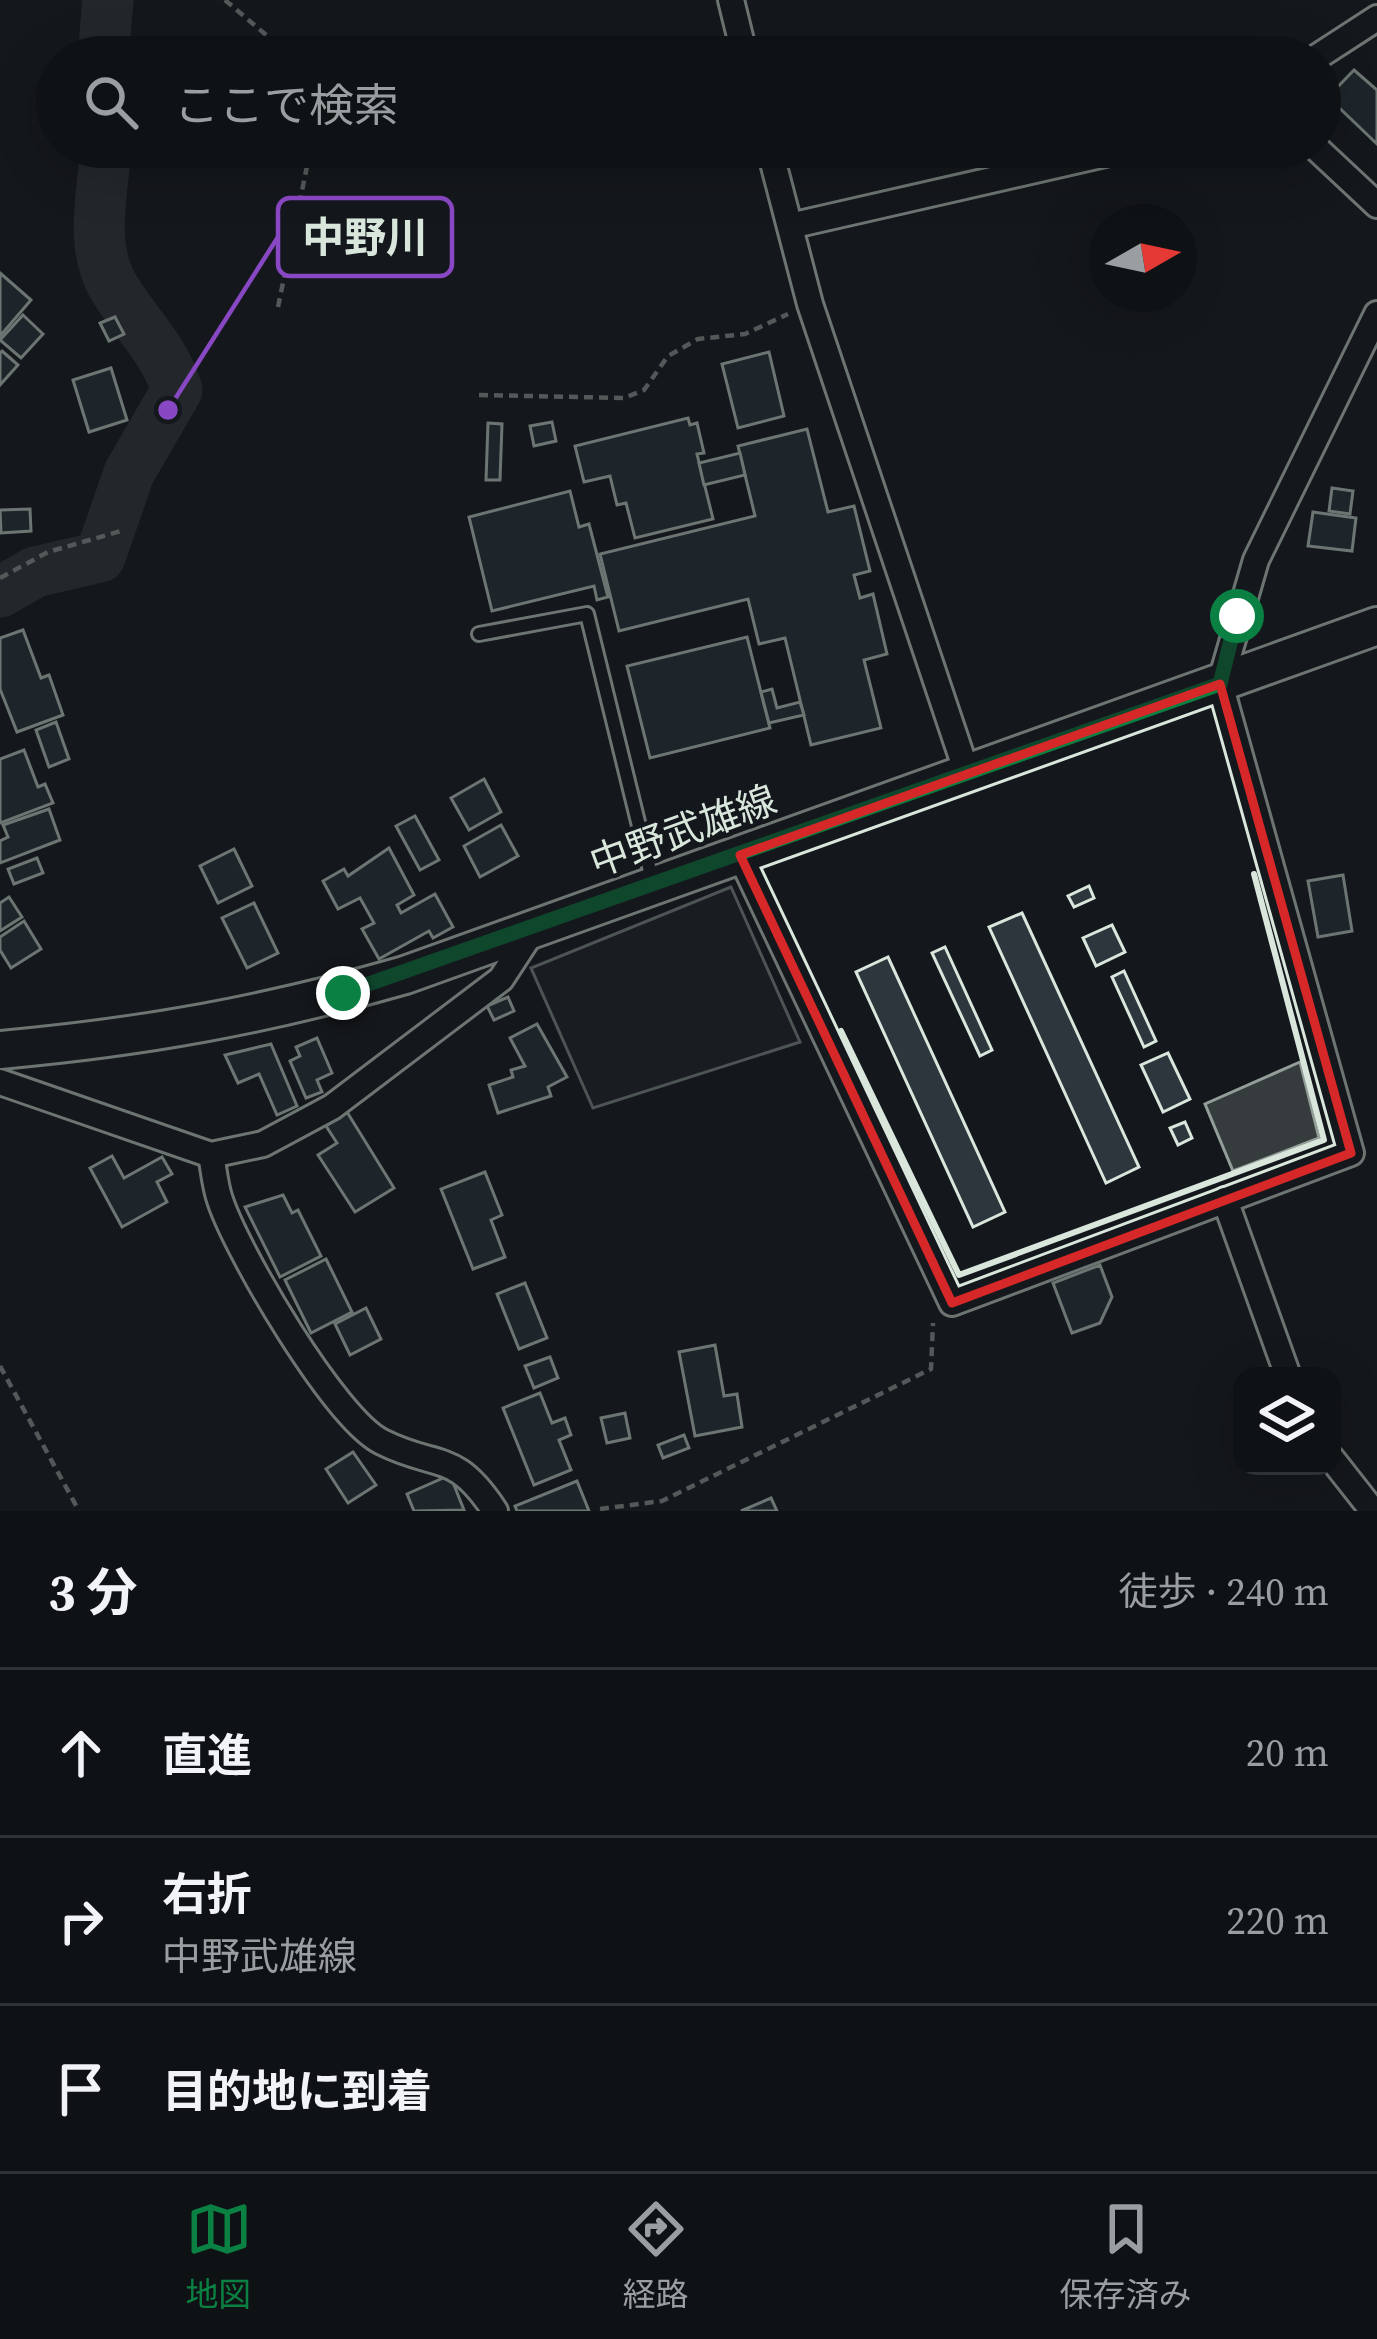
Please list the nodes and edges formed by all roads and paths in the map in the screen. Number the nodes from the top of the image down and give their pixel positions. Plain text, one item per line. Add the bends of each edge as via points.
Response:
1 (225, 0) edge
2 (731, 0) edge
3 (1377, 18) edge
4 (267, 36) edge
5 (740, 36) edge
6 (1341, 41) edge
7 (307, 168) edge
8 (775, 168) edge
9 (1044, 168) edge
10 (1337, 168) edge
11 (1377, 205) edge
12 (790, 226) junction
13 (810, 304) junction
14 (278, 307) dead end
15 (1377, 314) edge
16 (478, 395) dead end
17 (121, 531) dead end
18 (0, 578) edge
19 (1377, 626) edge
20 (479, 634) dead end
21 (1220, 684) junction
22 (968, 773) junction
23 (740, 855) junction
24 (654, 886) junction
25 (532, 930) junction
26 (0, 1050) edge
27 (0, 1082) edge
28 (211, 1155) junction
29 (1225, 1200) junction
30 (952, 1303) junction
31 (0, 1366) edge
32 (1285, 1367) edge
33 (1341, 1469) edge
34 (1370, 1503) edge
35 (599, 1509) edge
36 (79, 1511) edge
37 (495, 1511) edge

1 - 4 path
2 - 5 street
3 - 6 street
7 - 14 path
8 - 12 street
9 - 12 street
10 - 11 street
12 - 13 street
13 - 16 path via 746,334 698,339 668,356 644,390 624,398
13 - 22 street
15 - 21 street via 1256,560
17 - 18 path via 48,552
19 - 21 main road, 中野武雄線
20 - 24 lane via 586,614
21 - 22 main road, 中野武雄線
21 - 29 street via 1351,1153
22 - 23 main road, 中野武雄線
23 - 24 main road, 中野武雄線
23 - 30 street
24 - 25 main road, 中野武雄線
25 - 26 main road, 中野武雄線 via 264,1015
25 - 28 street via 501,979 332,1107 263,1144
27 - 28 street
28 - 37 street via 219,1198 248,1265 347,1413 380,1442 449,1462
29 - 30 street
29 - 32 street
30 - 35 path via 932,1324 931,1369 662,1501
31 - 36 path
33 - 34 street

